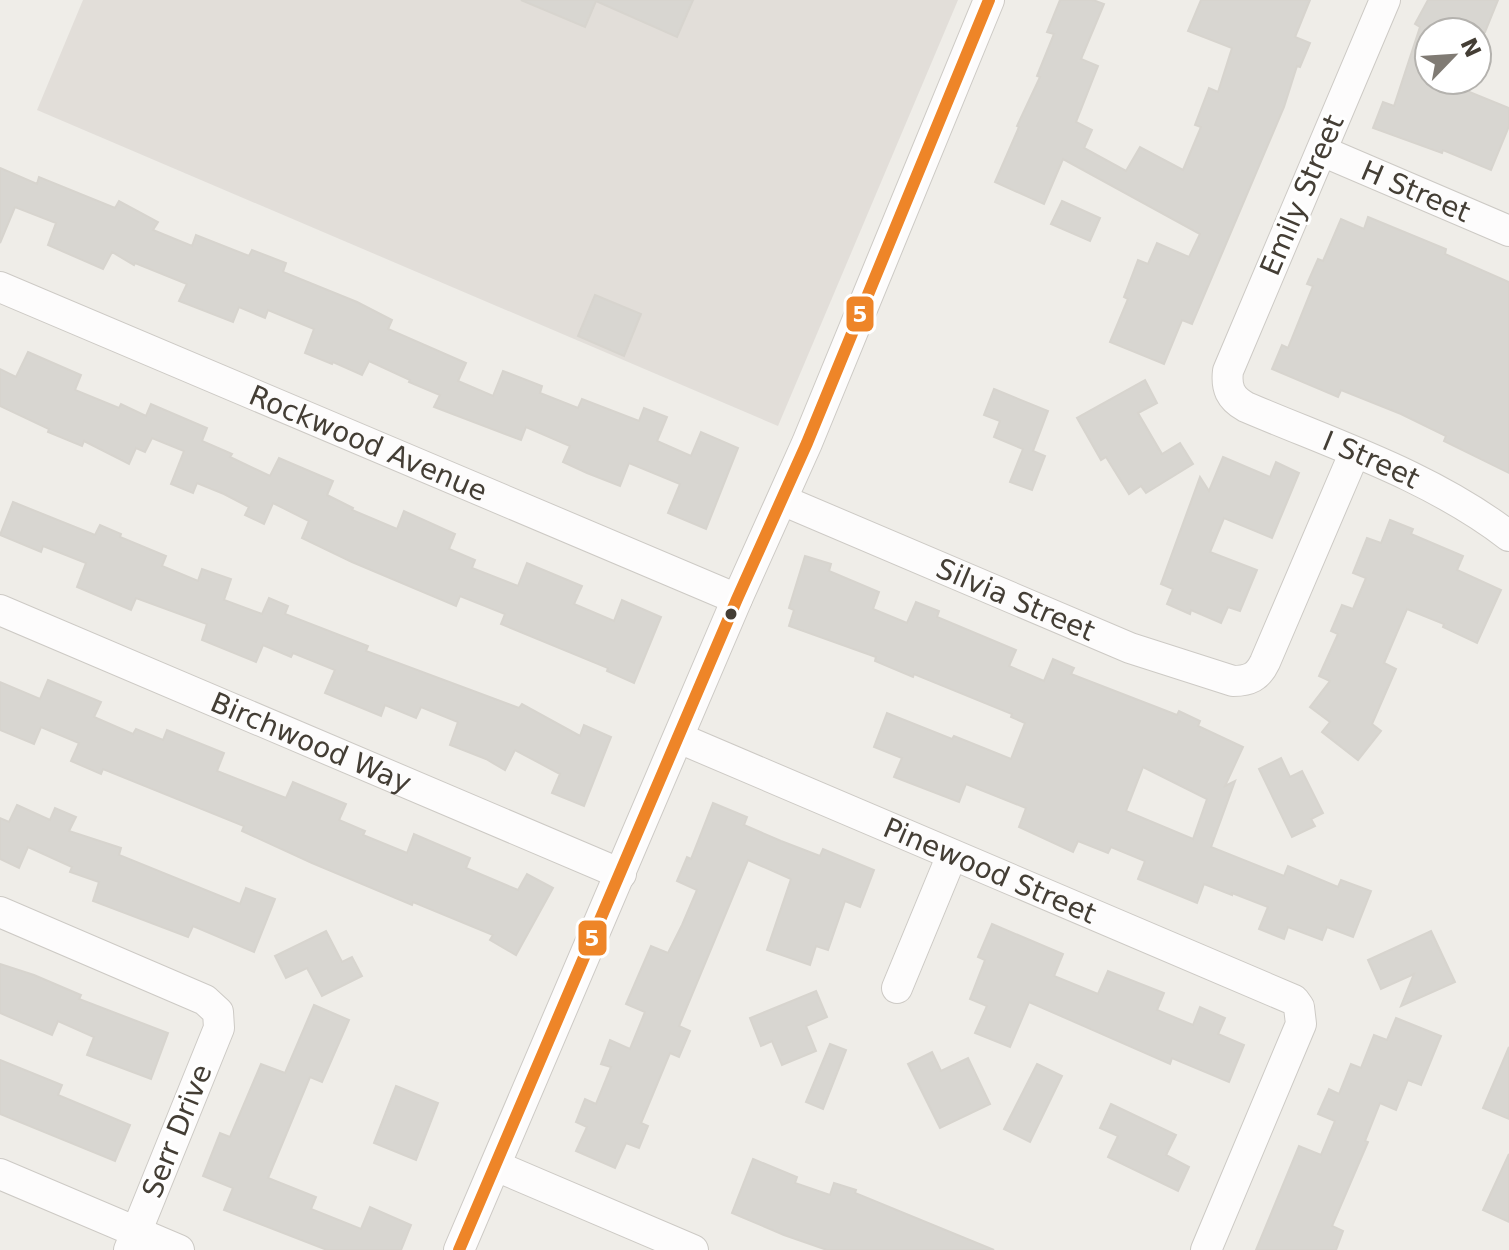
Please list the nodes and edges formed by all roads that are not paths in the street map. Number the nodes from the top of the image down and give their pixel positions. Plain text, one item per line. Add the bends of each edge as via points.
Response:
1 (989, 0) edge
2 (1385, 0) edge
3 (1322, 151) junction
4 (1509, 231) edge
5 (0, 287) edge
6 (1229, 392) joint
7 (1354, 454) junction
8 (782, 500) junction
9 (1509, 536) edge
10 (737, 599) junction
11 (0, 610) edge
12 (679, 738) junction
13 (952, 855) junction
14 (621, 874) junction
15 (0, 912) edge
16 (897, 988) dead end
17 (496, 1166) junction
18 (0, 1174) edge
19 (133, 1241) edge
20 (179, 1250) edge
21 (459, 1250) edge
22 (693, 1250) edge
23 (1206, 1250) edge

1 - 8 street
2 - 3 street, Emily Street
3 - 4 street, H Street
3 - 6 street, Emily Street via 1228,371
5 - 10 street, Rockwood Avenue
6 - 7 street, I Street via 1246,407
7 - 8 street, Silvia Street via 1265,662 1244,681 1130,648
7 - 9 street, I Street via 1426,483
8 - 10 street
10 - 12 street
11 - 14 street, Birchwood Way
12 - 13 street, Pinewood Street
12 - 14 street
13 - 16 street
13 - 23 street, Pinewood Street via 1285,995 1299,1007 1301,1024
14 - 17 street
15 - 19 street, Serr Drive via 205,1000 218,1012 219,1028
17 - 21 street
17 - 22 street
18 - 19 street
19 - 20 street

